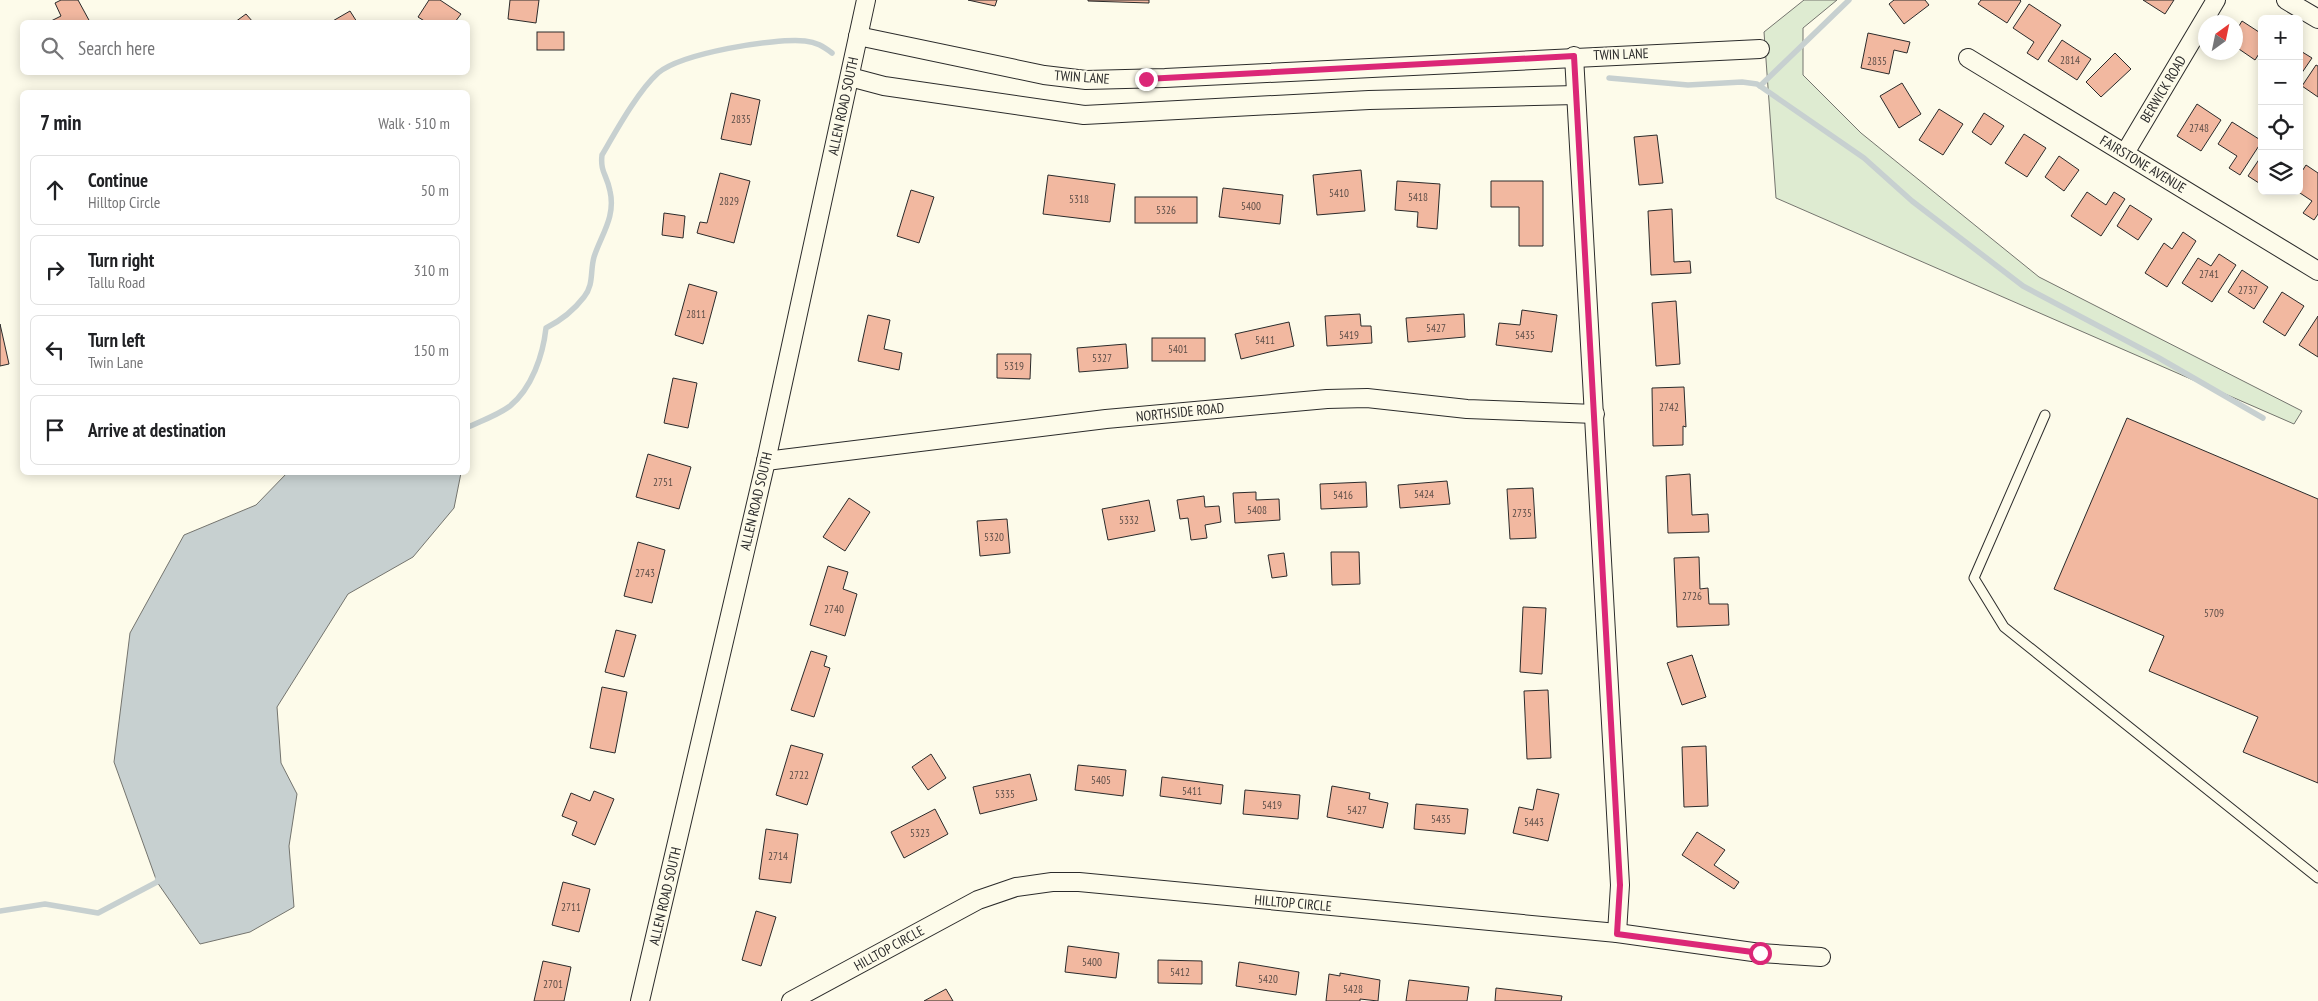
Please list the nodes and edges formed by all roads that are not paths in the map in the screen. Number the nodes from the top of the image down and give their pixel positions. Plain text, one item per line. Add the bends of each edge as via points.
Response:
1 (866, 0) edge
2 (2216, 0) edge
3 (2286, 0) edge
4 (2318, 19) edge
5 (858, 36) junction
6 (1760, 49) dead end
7 (1574, 56) junction
8 (1968, 58) dead end
9 (850, 77) junction
10 (1576, 95) junction
11 (2125, 153) junction
12 (2318, 270) edge
13 (1595, 414) junction
14 (2044, 415) dead end
15 (766, 460) junction
16 (2318, 878) edge
17 (1617, 934) junction
18 (1821, 957) dead end
19 (640, 1001) edge
20 (791, 1001) edge

1 - 5 street, ALLEN ROAD SOUTH
2 - 11 street, BERWICK ROAD
3 - 4 street
5 - 7 street, TWIN LANE via 1044,75 1086,80
5 - 9 street, ALLEN ROAD SOUTH
6 - 7 street, TWIN LANE
7 - 10 street
8 - 11 street, FAIRSTONE AVENUE
9 - 10 street via 884,86 1084,115 1359,100
9 - 15 street, ALLEN ROAD SOUTH
10 - 13 street
11 - 12 street, FAIRSTONE AVENUE
13 - 15 street, NORTHSIDE ROAD via 1514,412 1367,398 1327,399 1106,420
13 - 17 street via 1620,885
14 - 16 lane via 1974,578 2004,627
15 - 19 street, ALLEN ROAD SOUTH
17 - 18 street, HILLTOP CIRCLE via 1760,953
17 - 20 street, HILLTOP CIRCLE via 1052,882 1016,887 978,900

